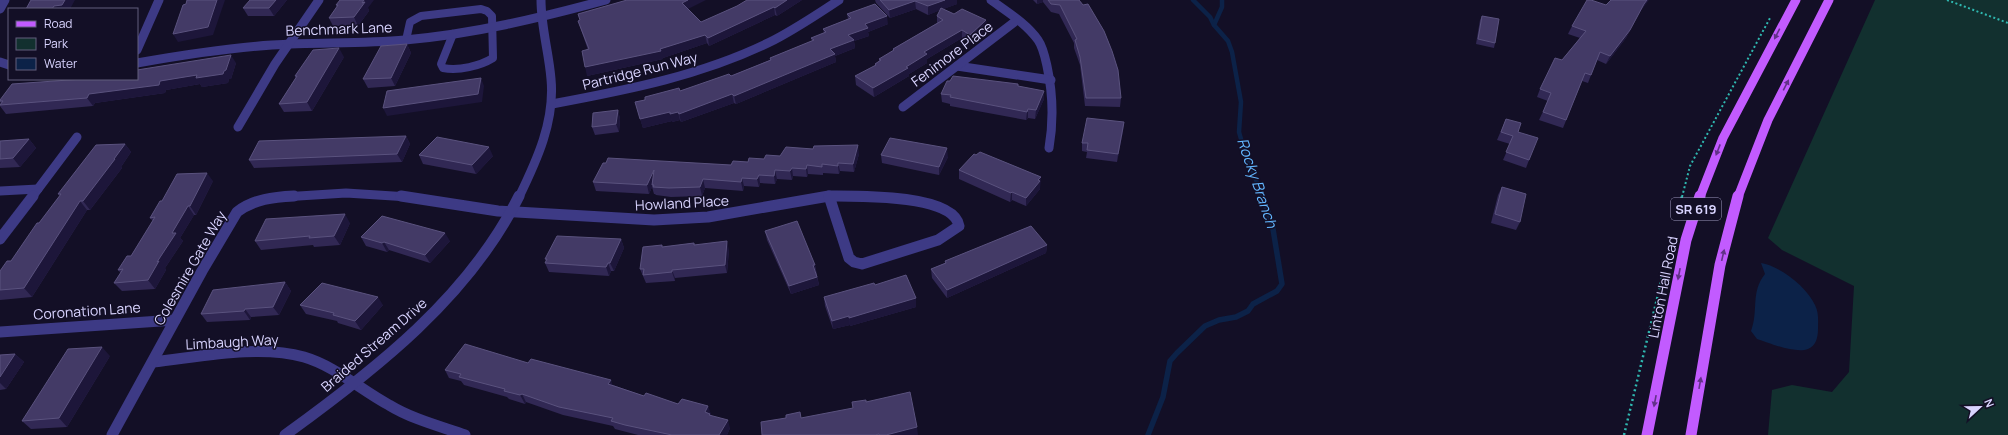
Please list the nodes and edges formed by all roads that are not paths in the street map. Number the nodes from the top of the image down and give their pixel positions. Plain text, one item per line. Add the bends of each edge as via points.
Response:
1 (5, 0) edge
2 (159, 0) edge
3 (319, 0) edge
4 (541, 0) edge
5 (606, 0) edge
6 (839, 0) edge
7 (991, 0) edge
8 (1796, 0) edge
9 (1829, 0) edge
10 (0, 9) edge
11 (540, 16) junction
12 (1017, 20) junction
13 (493, 26) junction
14 (141, 34) edge
15 (453, 34) junction
16 (406, 40) junction
17 (288, 44) junction
18 (138, 46) edge
19 (138, 63) edge
20 (957, 66) junction
21 (1051, 80) junction
22 (552, 104) junction
23 (903, 107) dead end
24 (238, 127) dead end
25 (77, 137) dead end
26 (1049, 148) dead end
27 (38, 189) junction
28 (0, 191) edge
29 (828, 196) junction
30 (512, 211) junction
31 (0, 238) edge
32 (176, 320) junction
33 (0, 332) edge
34 (153, 362) junction
35 (353, 383) junction
36 (112, 435) edge
37 (285, 435) edge
38 (465, 435) edge
39 (1647, 435) edge
40 (1691, 435) edge

1 - 10 street
2 - 14 street
3 - 17 street
4 - 11 street, Braided Stream Drive
5 - 11 street, Benchmark Lane
6 - 22 street, Partridge Run Way via 774,40 706,68 634,89
7 - 12 street
8 -> 39 main road, Linton Hall Road / SR 619 via 1723,138 1702,193 1686,240
40 -> 9 main road, SR 619 via 1720,265 1734,207 1768,120
11 - 13 street, Benchmark Lane
11 - 22 street, Braided Stream Drive via 551,69
12 - 20 street, Fenimore Place
12 - 21 street via 1039,40
13 - 15 street, Benchmark Lane
13 - 15 lane via 492,58 483,64 443,68 441,64
13 - 16 lane via 490,12 484,9 421,16 410,22
14 - 18 street
15 - 16 street, Benchmark Lane
16 - 17 street, Benchmark Lane
17 - 19 street, Benchmark Lane via 220,49
17 - 24 street
20 - 21 street
20 - 23 street, Fenimore Place
21 - 26 street via 1054,122
22 - 30 street, Braided Stream Drive via 542,146
25 - 27 street
27 - 28 street
27 - 31 street
29 - 29 street, Howland Place via 849,258 862,264 938,240 959,226 958,220 950,212 921,203 892,197
29 - 30 street, Howland Place via 798,200 745,213 668,220 630,220
30 - 32 street, Colesmire Gate Way via 372,193 256,200 237,212
30 - 35 street, Braided Stream Drive via 470,272 440,306 404,341
32 - 33 street, Coronation Lane
32 - 34 street, Colesmire Gate Way
34 - 35 street, Limbaugh Way via 255,353 282,354 325,364
34 - 36 street, Colesmire Gate Way
35 - 37 street, Braided Stream Drive
35 - 38 street, Limbaugh Way via 382,402 417,419

